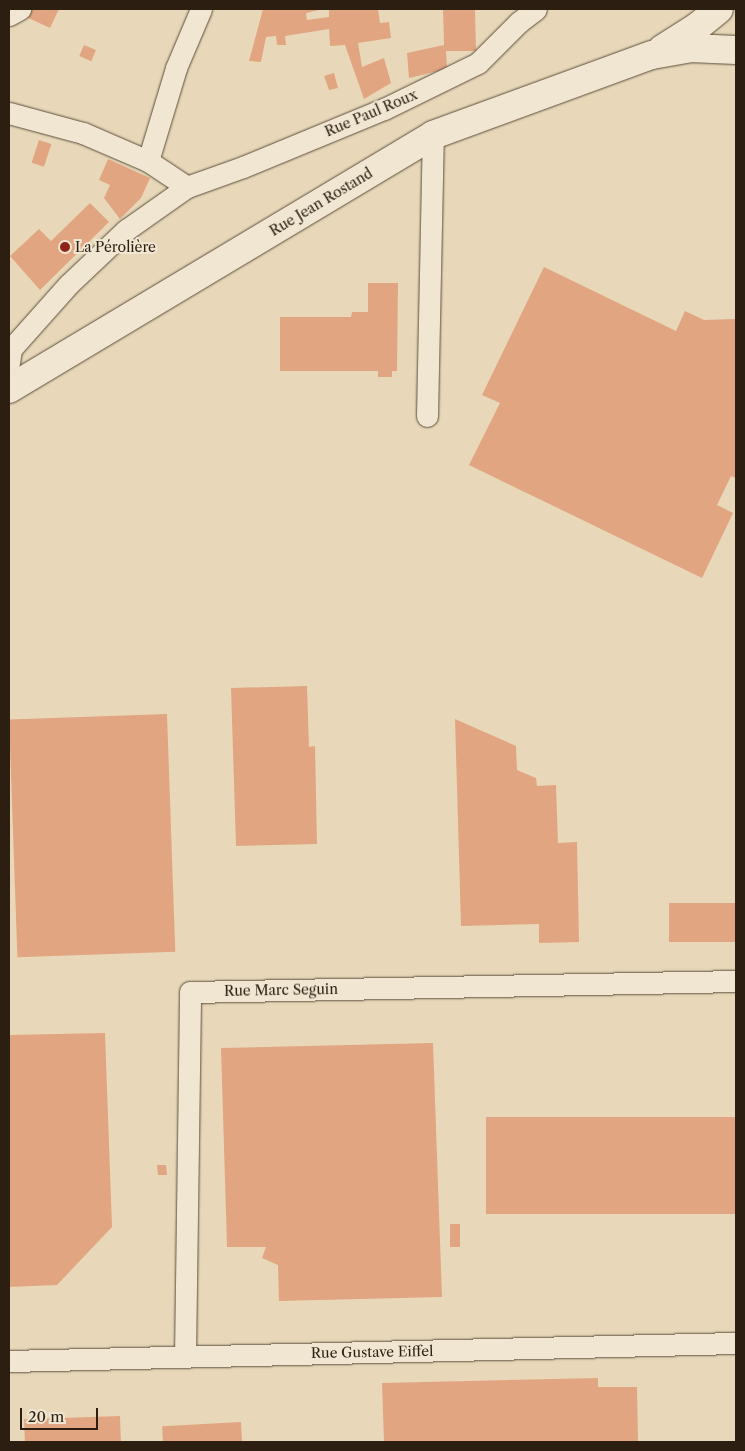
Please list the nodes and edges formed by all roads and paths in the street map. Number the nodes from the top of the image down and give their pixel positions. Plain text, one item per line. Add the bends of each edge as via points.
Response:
1 (20, 9) edge
2 (201, 9) edge
3 (536, 9) edge
4 (719, 9) edge
5 (724, 9) edge
6 (9, 15) edge
7 (736, 44) edge
8 (736, 50) edge
9 (652, 55) junction
10 (9, 113) edge
11 (433, 135) junction
12 (148, 161) junction
13 (187, 187) junction
14 (9, 363) edge
15 (9, 389) edge
16 (427, 416) dead end
17 (736, 981) edge
18 (736, 1343) edge
19 (185, 1356) junction
20 (9, 1361) edge

1 - 6 street
2 - 12 street via 176,68
3 - 13 street, Rue Paul Roux via 478,63 384,109 243,168
4 - 9 main road
5 - 7 main road
8 - 9 main road via 690,48
9 - 11 main road, Rue Jean Rostand
10 - 12 street via 83,133
11 - 15 main road, Rue Jean Rostand
11 - 16 street
12 - 13 street
13 - 14 street, Rue Paul Roux via 126,230 69,284 11,349
17 - 19 street, Rue Marc Seguin via 190,992
18 - 19 street, Rue Gustave Eiffel
19 - 20 street, Rue Gustave Eiffel

